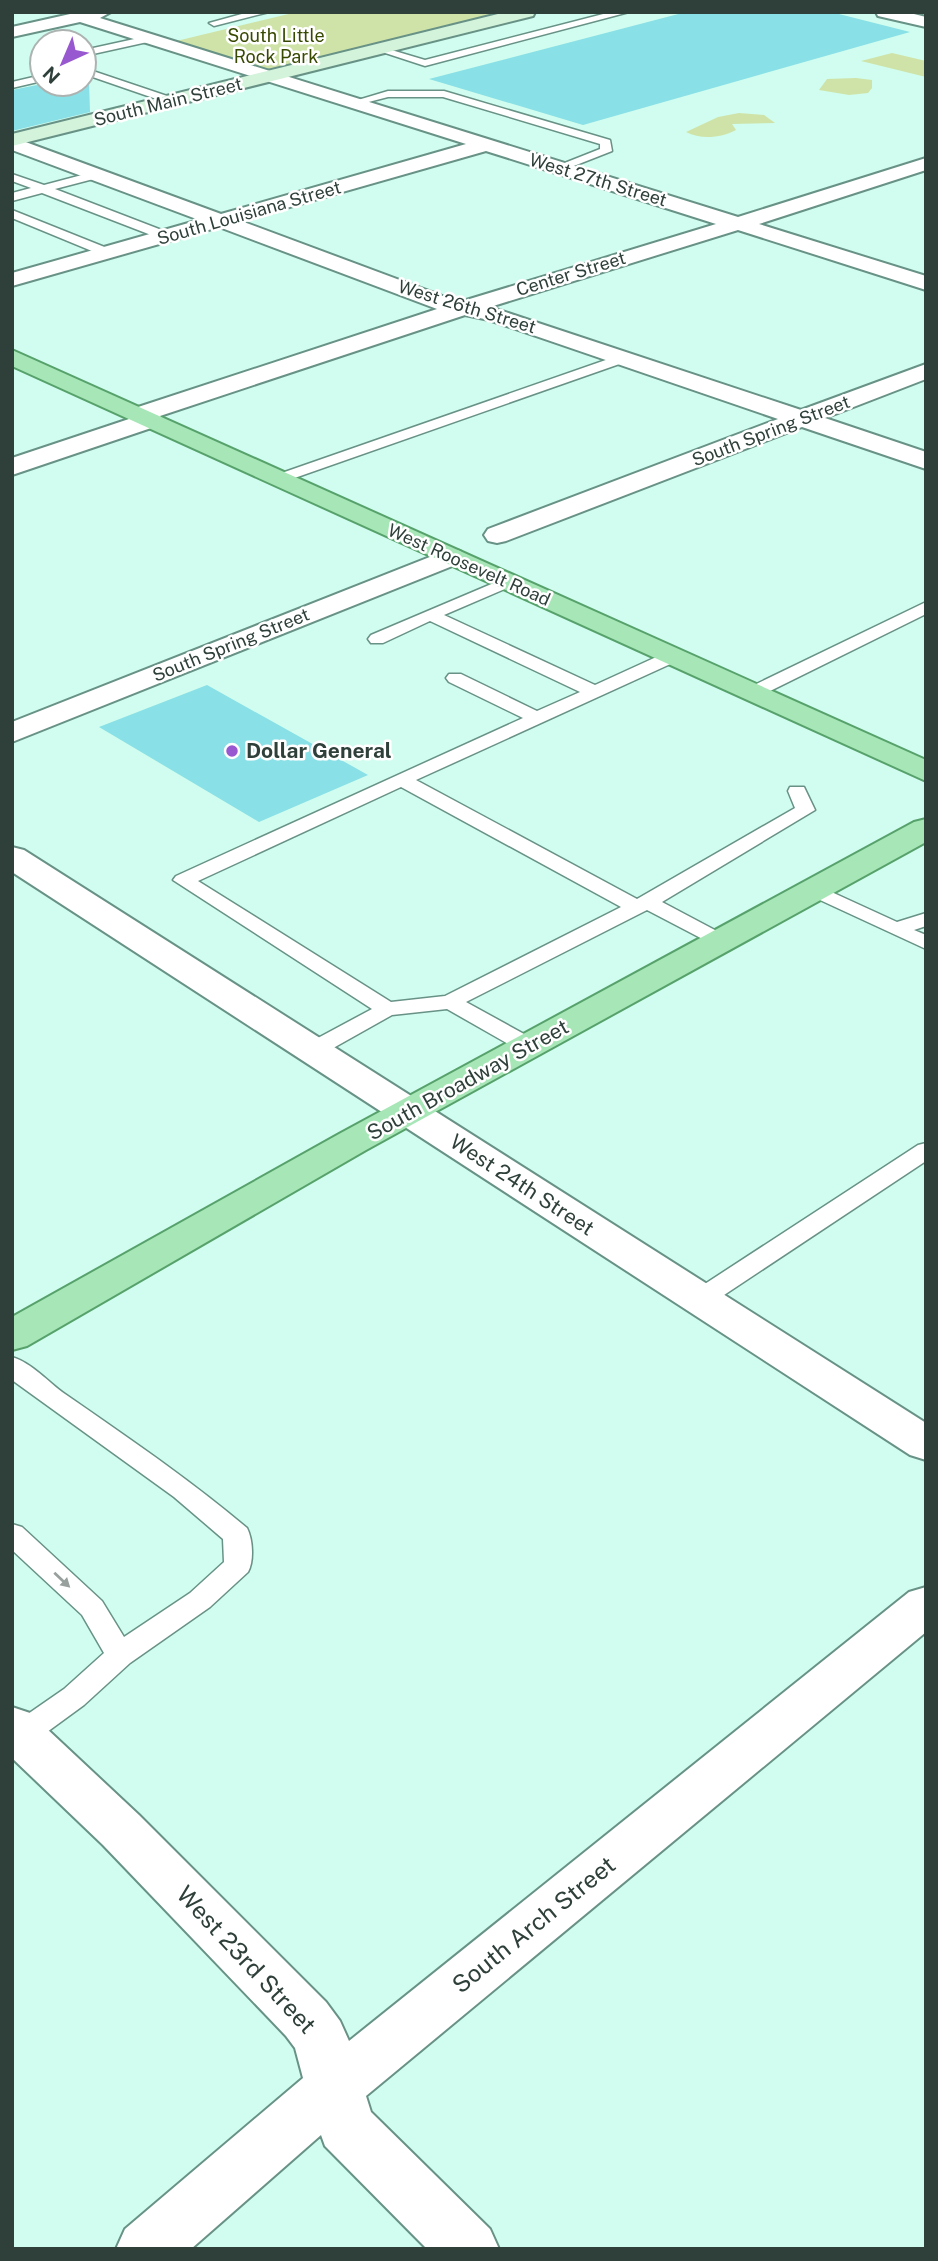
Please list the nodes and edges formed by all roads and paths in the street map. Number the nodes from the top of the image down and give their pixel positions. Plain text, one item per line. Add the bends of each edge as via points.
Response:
1 (103, 12) edge
2 (264, 12) edge
3 (527, 12) edge
4 (624, 12) edge
5 (884, 12) edge
6 (81, 17) junction
7 (924, 21) edge
8 (214, 23) dead end
9 (12, 32) edge
10 (148, 39) junction
11 (98, 50) edge
12 (378, 50) junction
13 (98, 76) edge
14 (270, 77) junction
15 (172, 101) junction
16 (353, 103) junction
17 (12, 142) edge
18 (485, 145) junction
19 (926, 164) edge
20 (561, 168) junction
21 (97, 175) junction
22 (12, 177) edge
23 (43, 189) junction
24 (12, 197) edge
25 (12, 214) edge
26 (224, 221) junction
27 (736, 223) junction
28 (168, 237) junction
29 (108, 253) junction
30 (12, 280) edge
31 (926, 283) edge
32 (460, 309) junction
33 (12, 357) edge
34 (623, 358) junction
35 (926, 371) edge
36 (145, 417) junction
37 (804, 419) junction
38 (926, 461) edge
39 (12, 467) edge
40 (281, 478) junction
41 (498, 535) dead end
42 (450, 557) junction
43 (508, 582) junction
44 (926, 607) edge
45 (430, 615) junction
46 (377, 639) dead end
47 (671, 657) junction
48 (455, 678) dead end
49 (595, 692) junction
50 (752, 693) junction
51 (537, 718) junction
52 (12, 733) edge
53 (926, 772) edge
54 (402, 780) junction
55 (797, 791) dead end
56 (926, 829) edge
57 (12, 857) edge
58 (814, 890) junction
59 (641, 904) junction
60 (926, 919) edge
61 (896, 929) junction
62 (721, 941) junction
63 (926, 943) edge
64 (450, 1002) junction
65 (387, 1009) junction
66 (527, 1045) junction
67 (311, 1051) junction
68 (409, 1113) junction
69 (926, 1150) edge
70 (700, 1299) junction
71 (12, 1336) edge
72 (12, 1366) edge
73 (926, 1444) edge
74 (12, 1534) edge
75 (926, 1605) edge
76 (120, 1655) junction
77 (17, 1731) edge
78 (333, 2088) junction
79 (146, 2249) edge
80 (469, 2249) edge

1 - 6 street
2 - 8 lane
3 - 12 street, South Main Street
4 - 12 lane via 425,63
5 - 7 street
6 - 9 street
6 - 10 street, West 27th Street
10 - 11 lane
10 - 14 street, West 27th Street
12 - 14 street, South Main Street
13 - 15 lane
14 - 15 street, South Main Street
14 - 16 street, West 27th Street
15 - 17 street, South Main Street
16 - 18 street, West 27th Street
16 - 20 lane via 388,94 444,94 606,142 606,151
17 - 21 street, West 26th Street
18 - 20 street, West 27th Street
18 - 26 street, South Louisiana Street
19 - 27 street, Center Street
20 - 27 street, West 27th Street
21 - 23 lane
21 - 26 street, West 26th Street
22 - 23 lane
23 - 24 lane
23 - 28 lane
25 - 29 lane
26 - 28 street, South Louisiana Street
26 - 32 street, West 26th Street
27 - 31 street, West 27th Street
27 - 32 street, Center Street
28 - 29 street, South Louisiana Street
29 - 30 street, South Louisiana Street
32 - 34 street, West 26th Street via 494,314
32 - 36 street, Center Street
33 - 36 main road, West Roosevelt Road
34 - 37 street, West 26th Street
34 - 40 lane
35 - 37 street, South Spring Street
36 - 39 street, Center Street
36 - 40 main road, West Roosevelt Road
37 - 38 street, West 26th Street
37 - 41 street, South Spring Street
40 - 42 main road, West Roosevelt Road
42 - 43 main road, West Roosevelt Road
42 - 52 street, South Spring Street
43 - 45 lane
43 - 47 main road, West Roosevelt Road
44 - 50 lane
45 - 46 lane
45 - 49 lane
47 - 49 lane
47 - 50 main road, West Roosevelt Road
48 - 51 lane
49 - 51 lane
50 - 53 main road, West Roosevelt Road
51 - 54 lane
54 - 59 lane
54 - 65 lane via 183,880
55 - 59 lane via 806,810
56 - 58 main road, South Broadway Street
57 - 67 street, West 24th Street
58 - 61 lane
58 - 62 main road, South Broadway Street
59 - 62 lane
59 - 64 lane
60 - 61 lane
61 - 63 lane
62 - 66 main road, South Broadway Street
64 - 65 lane
64 - 66 lane
65 - 67 lane
66 - 68 main road, South Broadway Street
67 - 68 street, West 24th Street
68 - 70 street, West 24th Street
68 - 71 main road, South Broadway Street
69 - 70 lane
70 - 73 street, West 24th Street
72 - 76 lane via 184,1490 237,1535 238,1565 200,1600
74 -> 76 lane via 92,1608
75 - 78 street, South Arch Street
76 - 77 lane via 74,1697
77 - 78 street, West 23rd Street via 306,2019 320,2039
78 - 79 street, South Arch Street
78 - 80 street, West 23rd Street via 346,2127

